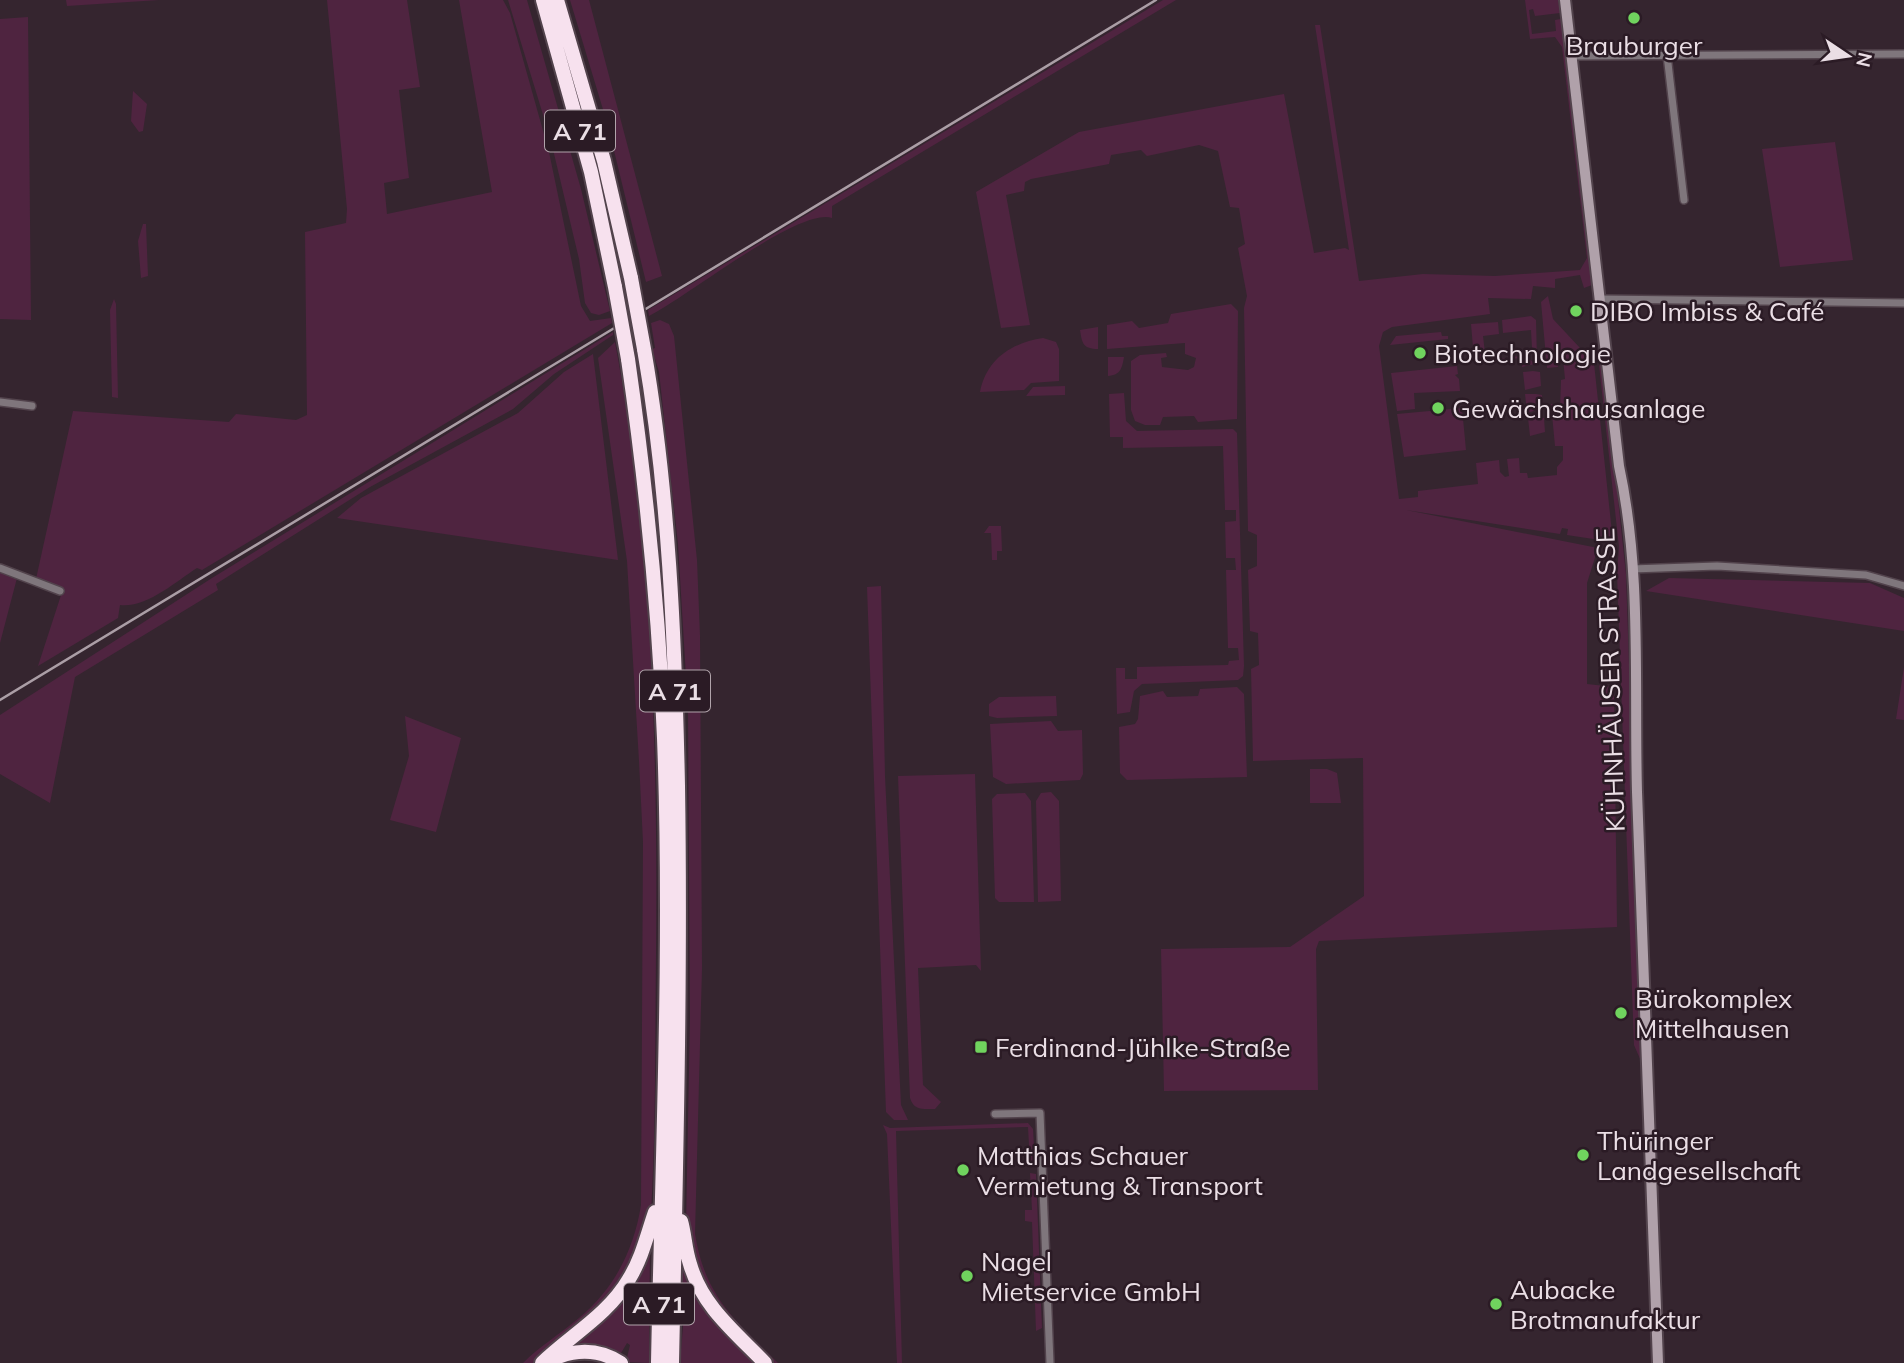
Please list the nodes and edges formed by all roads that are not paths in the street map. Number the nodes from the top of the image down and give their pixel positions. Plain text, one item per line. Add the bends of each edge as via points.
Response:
1 (543, 0) edge
2 (557, 0) edge
3 (1564, 0) edge
4 (1904, 54) edge
5 (1667, 55) junction
6 (1571, 56) junction
7 (1685, 200) dead end
8 (1600, 299) junction
9 (1904, 303) edge
10 (0, 402) edge
11 (32, 406) dead end
12 (0, 568) edge
13 (1632, 569) junction
14 (1904, 586) edge
15 (60, 591) dead end
16 (995, 1114) dead end
17 (668, 1200) junction
18 (543, 1363) edge
19 (621, 1363) edge
20 (658, 1363) edge
21 (672, 1363) edge
22 (765, 1363) edge
23 (1050, 1363) edge
24 (1658, 1363) edge

1 - 17 highway, A 71, bridge via 588,159 615,287 648,498 664,741
2 - 17 highway, A 71, bridge via 604,161 631,278 644,349 673,620 680,888
3 - 6 street, KÜHNHÄUSER STRASSE
4 - 5 street
5 - 6 street
5 - 7 street
6 - 8 street, KÜHNHÄUSER STRASSE
8 - 9 street
8 - 13 street, KÜHNHÄUSER STRASSE
10 - 11 street
12 - 15 street
13 - 14 street via 1717,566 1856,575
13 - 24 street, KÜHNHÄUSER STRASSE
16 - 23 street via 1040,1113
17 - 18 highway via 621,1292
17 - 20 highway, A 71
17 - 21 highway, A 71
17 - 22 highway via 702,1292 716,1314
18 - 19 highway via 563,1354 586,1352

